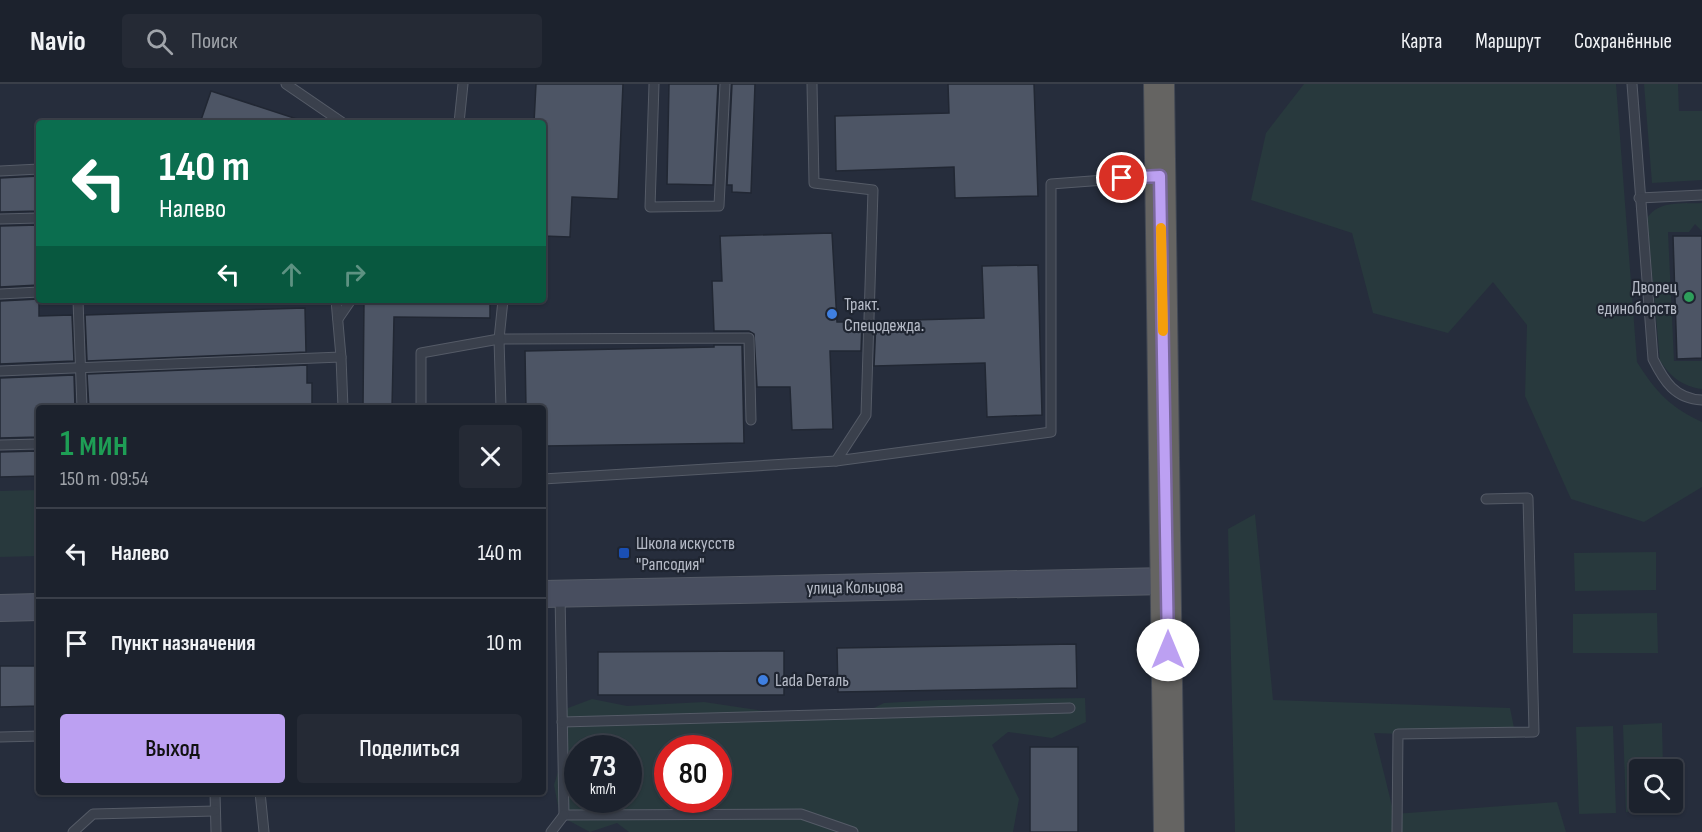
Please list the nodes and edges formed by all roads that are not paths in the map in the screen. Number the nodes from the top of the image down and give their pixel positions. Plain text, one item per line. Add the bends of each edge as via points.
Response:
1 (286, 84) edge
2 (463, 84) edge
3 (654, 84) edge
4 (725, 84) edge
5 (812, 84) edge
6 (1159, 84) edge
7 (1632, 84) edge
8 (339, 120) edge
9 (459, 120) edge
10 (36, 169) edge
11 (0, 171) edge
12 (1160, 176) junction
13 (1702, 195) edge
14 (1639, 198) junction
15 (36, 218) edge
16 (0, 219) edge
17 (36, 292) edge
18 (0, 294) edge
19 (78, 303) edge
20 (336, 303) edge
21 (349, 303) edge
22 (503, 303) edge
23 (338, 319) junction
24 (499, 339) junction
25 (341, 357) junction
26 (82, 368) junction
27 (0, 371) edge
28 (1702, 400) edge
29 (82, 405) edge
30 (343, 405) edge
31 (421, 405) edge
32 (501, 405) edge
33 (751, 420) dead end
34 (36, 444) edge
35 (0, 445) edge
36 (836, 461) junction
37 (546, 480) edge
38 (1486, 499) dead end
39 (1167, 581) junction
40 (552, 593) edge
41 (36, 607) edge
42 (0, 608) edge
43 (1070, 708) dead end
44 (562, 722) junction
45 (36, 736) edge
46 (0, 737) edge
47 (215, 795) edge
48 (260, 795) edge
49 (215, 811) junction
50 (564, 815) junction
51 (73, 832) edge
52 (216, 832) edge
53 (264, 832) edge
54 (551, 832) edge
55 (853, 832) edge
56 (1169, 832) edge
57 (1397, 832) edge

1 - 8 lane
2 - 9 lane
3 - 4 lane via 651,207 719,206
5 - 36 lane via 814,183 873,190 866,415
6 - 12 highway
7 - 14 lane
10 - 11 lane
12 - 36 lane via 1051,184 1051,432
12 - 39 highway
13 - 14 lane
14 - 28 lane via 1653,359 1665,383 1688,400
15 - 16 lane
17 - 18 lane
19 - 26 lane
20 - 23 lane
21 - 23 lane
22 - 24 lane
23 - 25 lane
24 - 31 lane via 421,353
24 - 32 lane
24 - 33 lane via 749,338
25 - 26 lane
25 - 30 lane
26 - 27 lane
26 - 29 lane
34 - 35 lane
36 - 37 lane
38 - 57 lane via 1528,498 1534,732 1398,734
39 - 40 main road, улица Кольцова
39 - 56 highway
40 - 44 lane
41 - 42 main road
43 - 44 lane
44 - 50 lane
45 - 46 lane
47 - 49 lane
48 - 53 lane
49 - 51 lane via 93,814
49 - 52 lane
50 - 54 lane
50 - 55 lane via 801,814

